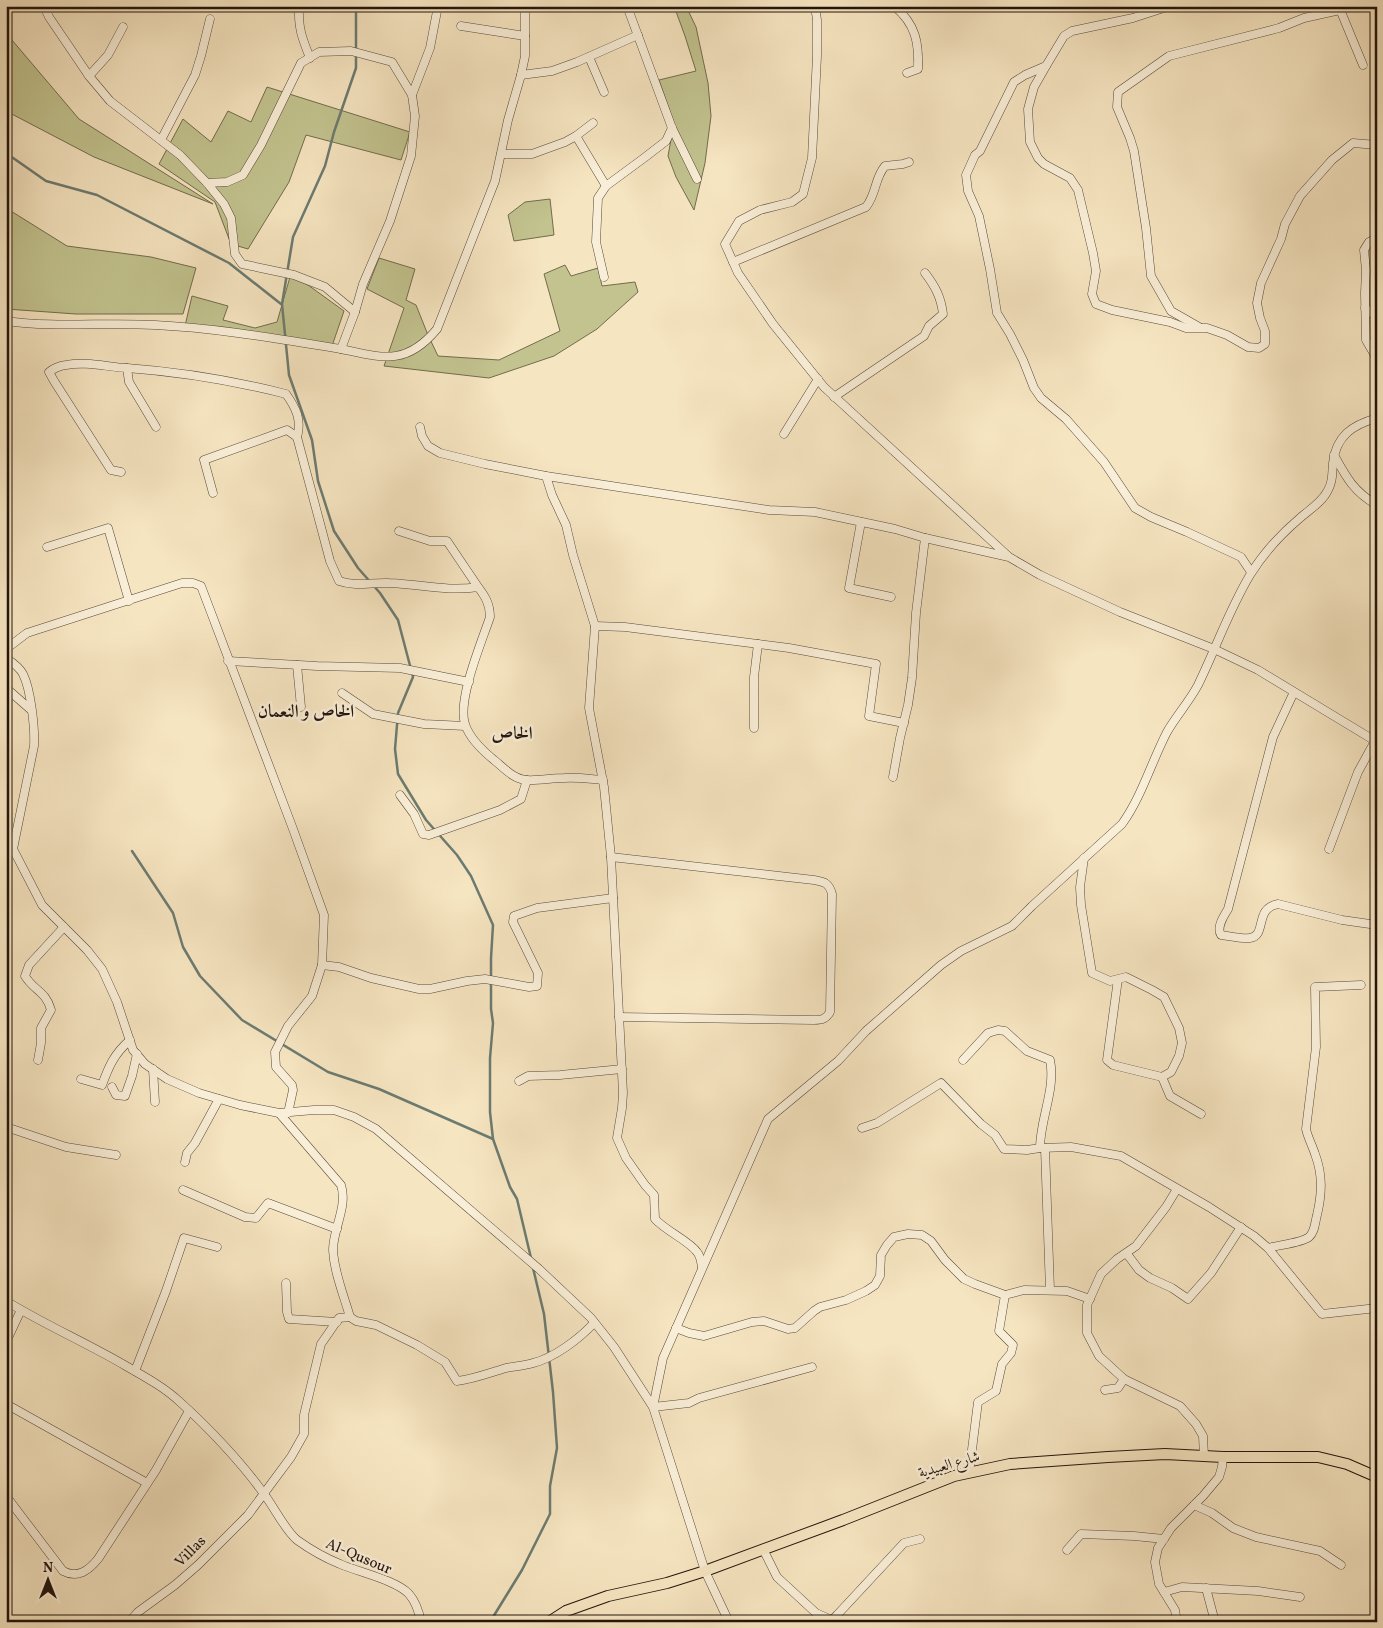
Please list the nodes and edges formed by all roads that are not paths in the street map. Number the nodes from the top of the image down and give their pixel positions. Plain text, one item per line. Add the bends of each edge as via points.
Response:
1 (44, 6) edge
2 (299, 6) edge
3 (438, 6) edge
4 (525, 6) edge
5 (627, 6) edge
6 (815, 6) edge
7 (894, 6) edge
8 (1158, 6) edge
9 (1170, 6) edge
10 (1339, 8) edge
11 (1150, 13) junction
12 (210, 19) dead end
13 (461, 26) dead end
14 (123, 27) dead end
15 (638, 35) junction
16 (525, 36) junction
17 (589, 57) junction
18 (310, 58) junction
19 (1363, 65) dead end
20 (1046, 66) junction
21 (908, 73) dead end
22 (89, 76) junction
23 (521, 76) junction
24 (604, 92) dead end
25 (412, 95) junction
26 (593, 124) dead end
27 (672, 128) junction
28 (576, 136) junction
29 (161, 140) junction
30 (1377, 145) edge
31 (501, 154) junction
32 (909, 162) dead end
33 (697, 179) dead end
34 (207, 183) junction
35 (606, 186) junction
36 (1377, 238) edge
37 (733, 262) junction
38 (925, 273) dead end
39 (604, 277) dead end
40 (1365, 308) junction
41 (355, 312) junction
42 (1377, 318) edge
43 (6, 321) edge
44 (1201, 328) junction
45 (341, 349) junction
46 (1377, 359) edge
47 (127, 368) junction
48 (818, 379) junction
49 (834, 397) junction
50 (1377, 418) edge
51 (156, 427) dead end
52 (420, 427) dead end
53 (784, 434) dead end
54 (297, 437) junction
55 (1334, 455) junction
56 (121, 472) dead end
57 (546, 476) junction
58 (213, 492) dead end
59 (1377, 505) edge
60 (861, 522) junction
61 (399, 531) dead end
62 (925, 538) junction
63 (47, 547) dead end
64 (1009, 557) junction
65 (1252, 572) junction
66 (478, 587) junction
67 (891, 598) dead end
68 (129, 601) junction
69 (595, 626) junction
70 (758, 644) junction
71 (6, 649) edge
72 (1214, 649) junction
73 (6, 658) edge
74 (228, 660) junction
75 (297, 665) junction
76 (468, 682) junction
77 (6, 688) edge
78 (1294, 692) junction
79 (342, 693) dead end
80 (301, 707) dead end
81 (30, 709) junction
82 (904, 723) junction
83 (465, 726) junction
84 (754, 728) dead end
85 (1376, 742) edge
86 (893, 777) dead end
87 (527, 780) junction
88 (603, 780) junction
89 (400, 795) dead end
90 (10, 848) edge
91 (1329, 849) dead end
92 (611, 857) junction
93 (1084, 858) junction
94 (613, 898) junction
95 (1377, 925) edge
96 (64, 927) junction
97 (322, 965) junction
98 (1118, 979) junction
99 (1361, 985) dead end
100 (619, 1017) junction
101 (130, 1040) junction
102 (137, 1054) junction
103 (38, 1060) dead end
104 (963, 1060) dead end
105 (153, 1069) junction
106 (622, 1069) junction
107 (1162, 1077) junction
108 (81, 1080) dead end
109 (519, 1080) dead end
110 (112, 1087) dead end
111 (219, 1099) junction
112 (155, 1102) dead end
113 (279, 1113) junction
114 (288, 1113) junction
115 (1201, 1114) dead end
116 (6, 1128) edge
117 (862, 1128) dead end
118 (1042, 1148) junction
119 (116, 1155) dead end
120 (185, 1162) dead end
121 (1177, 1189) junction
122 (182, 1190) dead end
123 (1242, 1227) junction
124 (337, 1229) junction
125 (217, 1247) dead end
126 (1268, 1248) junction
127 (1127, 1254) junction
128 (702, 1269) junction
129 (286, 1283) dead end
130 (1050, 1290) junction
131 (1005, 1295) junction
132 (1090, 1299) junction
133 (6, 1301) edge
134 (1377, 1308) edge
135 (21, 1310) junction
136 (350, 1318) junction
137 (337, 1322) junction
138 (594, 1323) junction
139 (676, 1328) junction
140 (6, 1342) edge
141 (812, 1367) dead end
142 (135, 1371) junction
143 (1124, 1379) junction
144 (1105, 1390) dead end
145 (6, 1404) edge
146 (653, 1406) junction
147 (190, 1411) junction
148 (1204, 1456) junction
149 (1223, 1457) junction
150 (969, 1472) junction
151 (1377, 1477) edge
152 (148, 1483) junction
153 (264, 1493) junction
154 (6, 1496) edge
155 (1194, 1505) junction
156 (920, 1539) dead end
157 (1164, 1539) junction
158 (764, 1550) junction
159 (1067, 1550) dead end
160 (1341, 1565) dead end
161 (705, 1571) junction
162 (1206, 1588) junction
163 (1164, 1592) junction
164 (1300, 1597) dead end
165 (129, 1622) edge
166 (421, 1622) edge
167 (549, 1622) edge
168 (729, 1622) edge
169 (834, 1622) edge
170 (1177, 1622) edge
171 (1215, 1622) edge

1 - 22 street
2 - 18 street via 298,23
3 - 25 street via 430,48
4 - 16 street
5 - 15 street
6 - 37 street via 817,56 812,158 804,194 792,202 760,210 740,221 725,244
7 - 21 street via 914,30 919,49 918,69
8 - 11 street
9 - 11 street
10 - 19 street
10 - 44 street via 1279,28 1169,56 1118,92 1117,107 1134,151 1150,276 1171,311
11 - 20 street via 1064,36
12 - 29 street via 195,75
13 - 16 street
14 - 22 street via 108,55
15 - 17 street
15 - 27 street
16 - 23 street
17 - 23 street via 552,71
17 - 24 street
18 - 25 street via 319,52 351,51 392,62
18 - 34 street via 301,63 261,145 243,174 228,182
20 - 44 street via 1034,86 1028,109 1030,142 1038,158 1070,178 1078,190 1096,270 1092,294 1096,304 1186,328
20 - 65 street via 1014,82 966,175 968,191 979,216 996,313 1010,334 1041,398 1066,419 1104,462 1135,508 1240,557
22 - 29 street via 110,102
23 - 31 street
25 - 41 street via 416,116 411,156
26 - 28 street
27 - 33 street
27 - 35 street via 666,141
28 - 31 street via 532,154
28 - 35 street
29 - 34 street
30 - 44 street via 1353,144 1332,160 1296,203 1261,283 1257,303 1265,344 1259,348 1248,347 1227,335
31 - 45 street via 495,181 437,329 426,342 408,354 373,356
32 - 37 street via 885,166 866,207
34 - 41 street via 231,218 235,254 242,264 294,275 325,287
35 - 39 street via 598,198 596,242
36 - 40 street via 1364,250
37 - 48 street via 774,324
38 - 49 street via 941,299 942,314 924,336
40 - 42 street
40 - 46 street via 1366,340
41 - 45 street
43 - 45 street via 155,325
47 - 51 street via 129,382
47 - 54 street via 245,384 286,394 295,406 300,426
47 - 56 street via 67,364 49,372 111,470
48 - 49 street
48 - 53 street
49 - 64 street
50 - 55 street via 1348,430 1338,442
52 - 57 street via 428,446 440,453
54 - 58 street via 287,430 204,460
54 - 66 street via 330,561 340,581 460,590
55 - 59 street via 1356,490
55 - 65 street via 1333,480 1328,492 1298,519
57 - 60 street via 769,510 815,512
57 - 69 street via 566,525
60 - 62 street
60 - 67 street via 849,588
61 - 66 street via 447,541
62 - 64 street
62 - 82 street via 912,678
63 - 68 street via 108,528
64 - 72 street via 1120,612
65 - 72 street via 1235,600
66 - 76 street via 486,597 490,617
68 - 71 street via 27,633
68 - 74 street via 182,583 201,586
69 - 70 street
69 - 88 street via 589,708
70 - 82 street via 876,664 869,716
70 - 84 street
72 - 78 street
72 - 93 street via 1191,697 1167,732 1131,811 1122,824
73 - 81 street via 23,673
74 - 75 street
74 - 97 street via 324,915
75 - 76 street via 400,668
75 - 80 street
76 - 83 street
77 - 81 street
78 - 85 street
78 - 95 street via 1273,737 1228,909 1219,932 1238,937 1256,936 1265,911 1278,904
79 - 83 street via 373,714 424,724
81 - 90 street via 34,746
82 - 86 street
83 - 87 street via 488,755 512,774
85 - 91 street via 1358,772
87 - 88 street
87 - 89 street via 521,800 429,835 423,834
88 - 92 street
90 - 96 street via 42,905
92 - 94 street
92 - 100 street via 814,880 824,882 832,894 830,1012 822,1020
93 - 98 street via 1081,904 1092,973 1110,981
93 - 128 street via 1012,926 961,951 941,965 866,1031 838,1061 768,1119
94 - 97 street via 537,908 514,916 513,922 538,973 537,986 484,979 419,989
94 - 100 street
96 - 101 street via 102,969
96 - 103 street via 28,965 25,976 44,994 51,1010 41,1028
97 - 114 street via 312,996 288,1026 275,1052 276,1067 292,1085
98 - 107 street via 1108,1060 1113,1065
98 - 107 street via 1126,977 1164,997 1179,1028 1182,1043 1179,1056 1171,1072
99 - 126 street via 1315,987 1316,1047 1306,1128 1319,1168 1321,1196 1310,1236
100 - 106 street
101 - 102 street
101 - 108 street via 112,1060 102,1084
102 - 105 street
102 - 110 street via 125,1096 116,1095
104 - 118 street via 988,1033 998,1030 1006,1031 1027,1051 1050,1060 1052,1068 1043,1116
105 - 111 street via 167,1079
105 - 112 street
106 - 109 street via 528,1076
106 - 128 street via 622,1108 617,1138 621,1149 654,1195 655,1219 696,1251
107 - 115 street via 1170,1096
111 - 113 street
111 - 120 street via 195,1144 187,1152
113 - 114 street
113 - 124 street via 341,1185 343,1198
114 - 138 street via 334,1110 376,1129 540,1269
116 - 119 street via 66,1147
117 - 118 street via 877,1123 941,1083 995,1135 1004,1149
118 - 121 street via 1071,1147 1120,1156
118 - 130 street
121 - 123 street
121 - 127 street
122 - 124 street via 245,1216 256,1218 268,1203
123 - 126 street
123 - 127 street via 1211,1273 1188,1299 1139,1270
124 - 136 street via 333,1248 335,1265
125 - 142 street via 184,1238
126 - 134 street via 1322,1314
127 - 132 street via 1101,1274
128 - 139 street
129 - 137 street via 290,1319
130 - 131 street via 1024,1290
130 - 132 street via 1067,1290
131 - 139 street via 964,1279 931,1241 908,1234 894,1237 887,1245 881,1256 880,1276 875,1285 846,1300 820,1307 795,1328 788,1329 764,1321 752,1322 704,1336
131 - 150 street via 999,1331 1013,1346 1002,1364 996,1391 978,1402
132 - 143 street via 1087,1333 1099,1356
133 - 135 street, Al-Qusour
135 - 140 street
135 - 142 street, Al-Qusour
136 - 137 street via 340,1318
136 - 138 street via 376,1325 418,1345 445,1362 457,1380 541,1361 558,1353
137 - 153 street, Villas via 321,1344 304,1415 304,1434
138 - 146 street
139 - 146 street via 663,1358
141 - 146 street via 689,1403
142 - 147 street, Al-Qusour
143 - 144 street via 1118,1388
143 - 148 street via 1180,1406 1203,1436
145 - 152 street
146 - 161 street
147 - 152 street
147 - 153 street, Al-Qusour
148 - 149 main road, شارع العبيدية
148 - 150 main road, شارع العبيدية via 1108,1457 1010,1464
149 - 151 main road, شارع العبيدية via 1318,1457 1347,1464
149 - 155 street via 1219,1477
150 - 158 main road, شارع العبيدية
152 - 154 street via 90,1569 75,1574 68,1574 58,1566
153 - 165 street, Villas via 198,1565
153 - 166 street, Al-Qusour via 295,1538 319,1555 408,1593
155 - 157 street
155 - 160 street via 1212,1512 1233,1528 1256,1537 1320,1551
156 - 169 street via 904,1543
157 - 159 street via 1081,1534
157 - 163 street via 1155,1562
158 - 161 main road, شارع العبيدية
158 - 169 street via 777,1577 816,1614
161 - 167 main road, شارع العبيدية via 608,1596 566,1610
161 - 168 street
162 - 163 street via 1182,1587
162 - 164 street
162 - 171 street
163 - 170 street via 1175,1610

